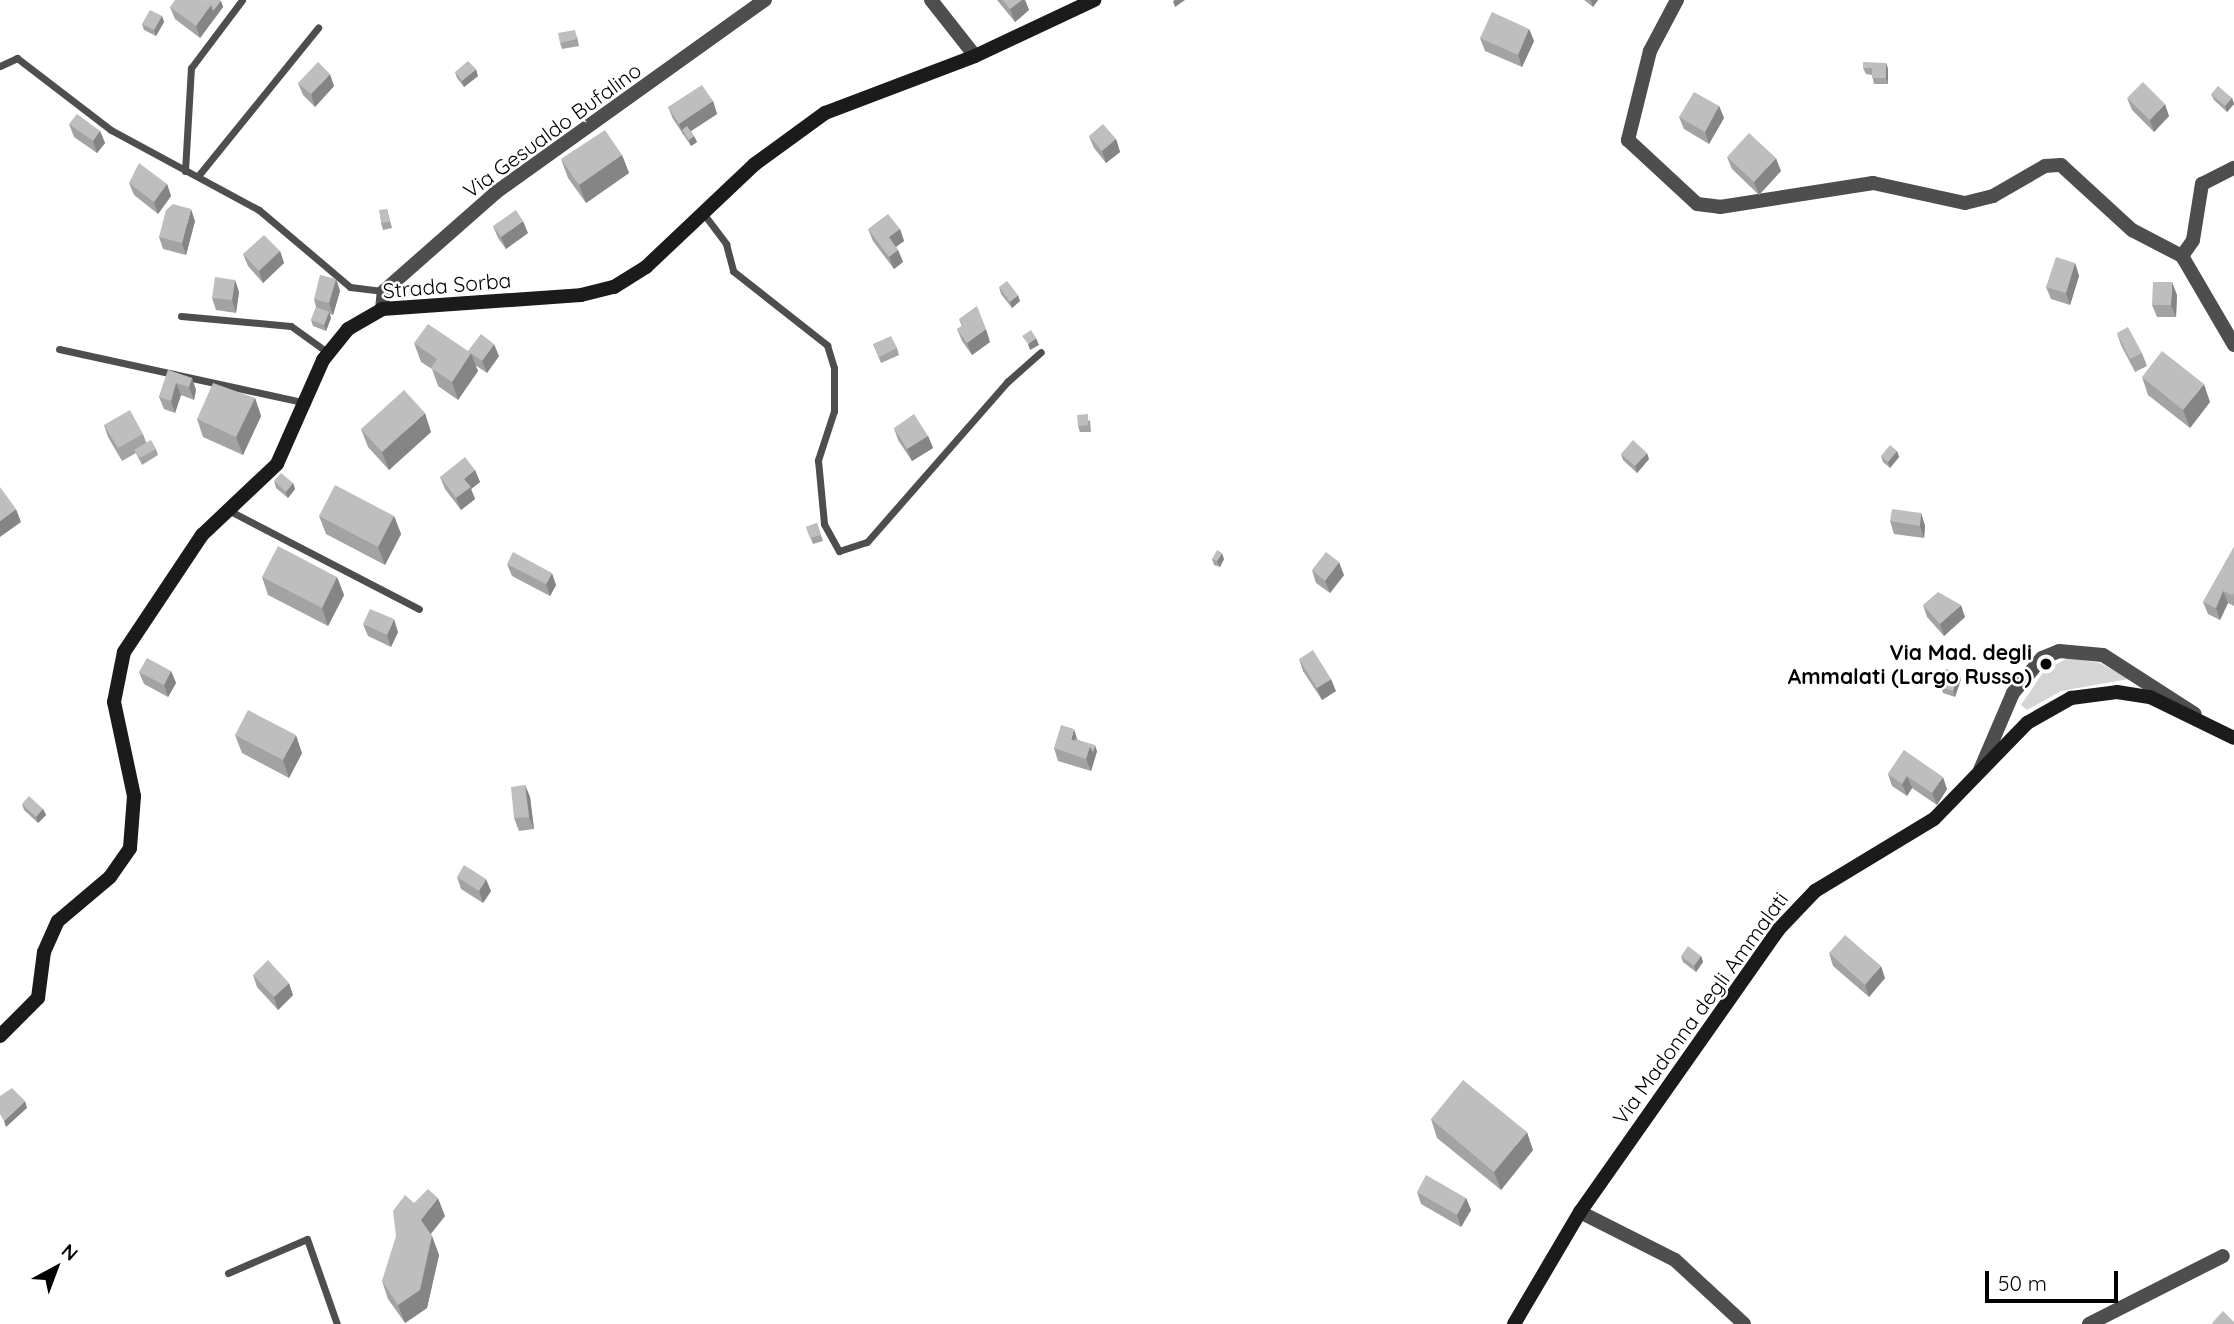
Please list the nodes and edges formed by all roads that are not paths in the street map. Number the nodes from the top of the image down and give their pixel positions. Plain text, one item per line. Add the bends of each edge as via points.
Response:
1 (242, 0) edge
2 (765, 0) edge
3 (931, 0) edge
4 (1094, 0) edge
5 (1677, 0) edge
6 (318, 28) dead end
7 (975, 56) junction
8 (0, 66) edge
9 (2234, 168) edge
10 (185, 171) junction
11 (198, 176) junction
12 (703, 213) junction
13 (2182, 256) junction
14 (384, 291) junction
15 (382, 309) junction
16 (181, 316) dead end
17 (2234, 345) edge
18 (59, 349) dead end
19 (327, 352) junction
20 (1041, 352) dead end
21 (307, 403) junction
22 (228, 509) junction
23 (419, 609) dead end
24 (2197, 715) junction
25 (2234, 738) edge
26 (1976, 777) junction
27 (0, 1037) edge
28 (1580, 1212) junction
29 (2224, 1256) dead end
30 (228, 1273) dead end
31 (337, 1324) edge
32 (1514, 1324) edge
33 (1744, 1324) edge
34 (2090, 1324) edge

1 - 10 lane via 191,68
2 - 14 street, Via Gesualdo Bufalino via 495,193
3 - 7 street
4 - 7 street, Strada Sorba
5 - 13 street via 1650,51 1628,140 1697,204 1720,207 1864,183 1965,203 1993,196 2045,166 2061,165 2132,230
6 - 11 lane
7 - 12 street, Strada Sorba via 825,113 782,142
8 - 10 lane via 17,58 111,130
9 - 13 street via 2202,184 2193,240
10 - 11 lane
11 - 14 lane via 259,210 350,287
12 - 15 street, Strada Sorba via 646,268 602,291
12 - 20 lane via 726,244 733,271 827,345 834,368 834,411 818,460 824,524 839,551 867,542 1007,382
13 - 17 street
14 - 15 street
15 - 19 street, Strada Sorba via 348,329
16 - 19 lane via 291,326
18 - 21 lane
19 - 21 street, Strada Sorba
21 - 22 street, Strada Sorba via 278,464
22 - 23 lane
22 - 27 street, Strada Sorba via 188,552 119,664 114,702 136,815 130,848 110,877 58,922 44,952 38,998
24 - 25 street, Via Madonna degli Ammalati
24 - 26 street, Via Madonna degli Ammalati via 2116,692 2071,698 2027,723
24 - 26 street via 2103,655 2059,651 2042,658 2013,693
26 - 28 street, Via Madonna degli Ammalati via 1934,819 1815,891 1790,915
28 - 32 street, Via Madonna degli Ammalati
28 - 33 street via 1675,1260
29 - 34 street
30 - 31 lane via 307,1239

